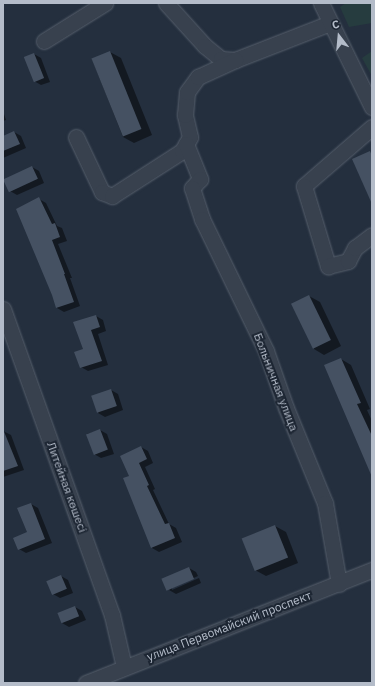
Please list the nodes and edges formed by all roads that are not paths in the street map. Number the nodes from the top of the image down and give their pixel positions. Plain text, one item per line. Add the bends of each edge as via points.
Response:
1 (105, 3) edge
2 (166, 3) edge
3 (322, 3) edge
4 (330, 23) junction
5 (44, 41) dead end
6 (234, 60) junction
7 (372, 107) edge
8 (372, 127) edge
9 (76, 137) dead end
10 (186, 144) junction
11 (372, 236) edge
12 (3, 309) edge
13 (372, 570) edge
14 (339, 584) junction
15 (124, 667) junction
16 (86, 683) edge

1 - 5 street
2 - 6 street via 205,46 221,59
3 - 4 street
4 - 6 street
4 - 7 street
6 - 10 street via 198,77 186,92 186,115 190,136
8 - 11 street via 304,186 328,266 348,261 355,248
9 - 10 street via 102,192 112,196 182,151
10 - 14 street, Больничная улица via 200,180 192,188 202,219 266,351 286,408 326,503
12 - 15 street, Литейная көшесі via 112,615
13 - 14 street, улица Первомайский проспект
14 - 15 street, улица Первомайский проспект
15 - 16 street, улица Первомайский проспект

